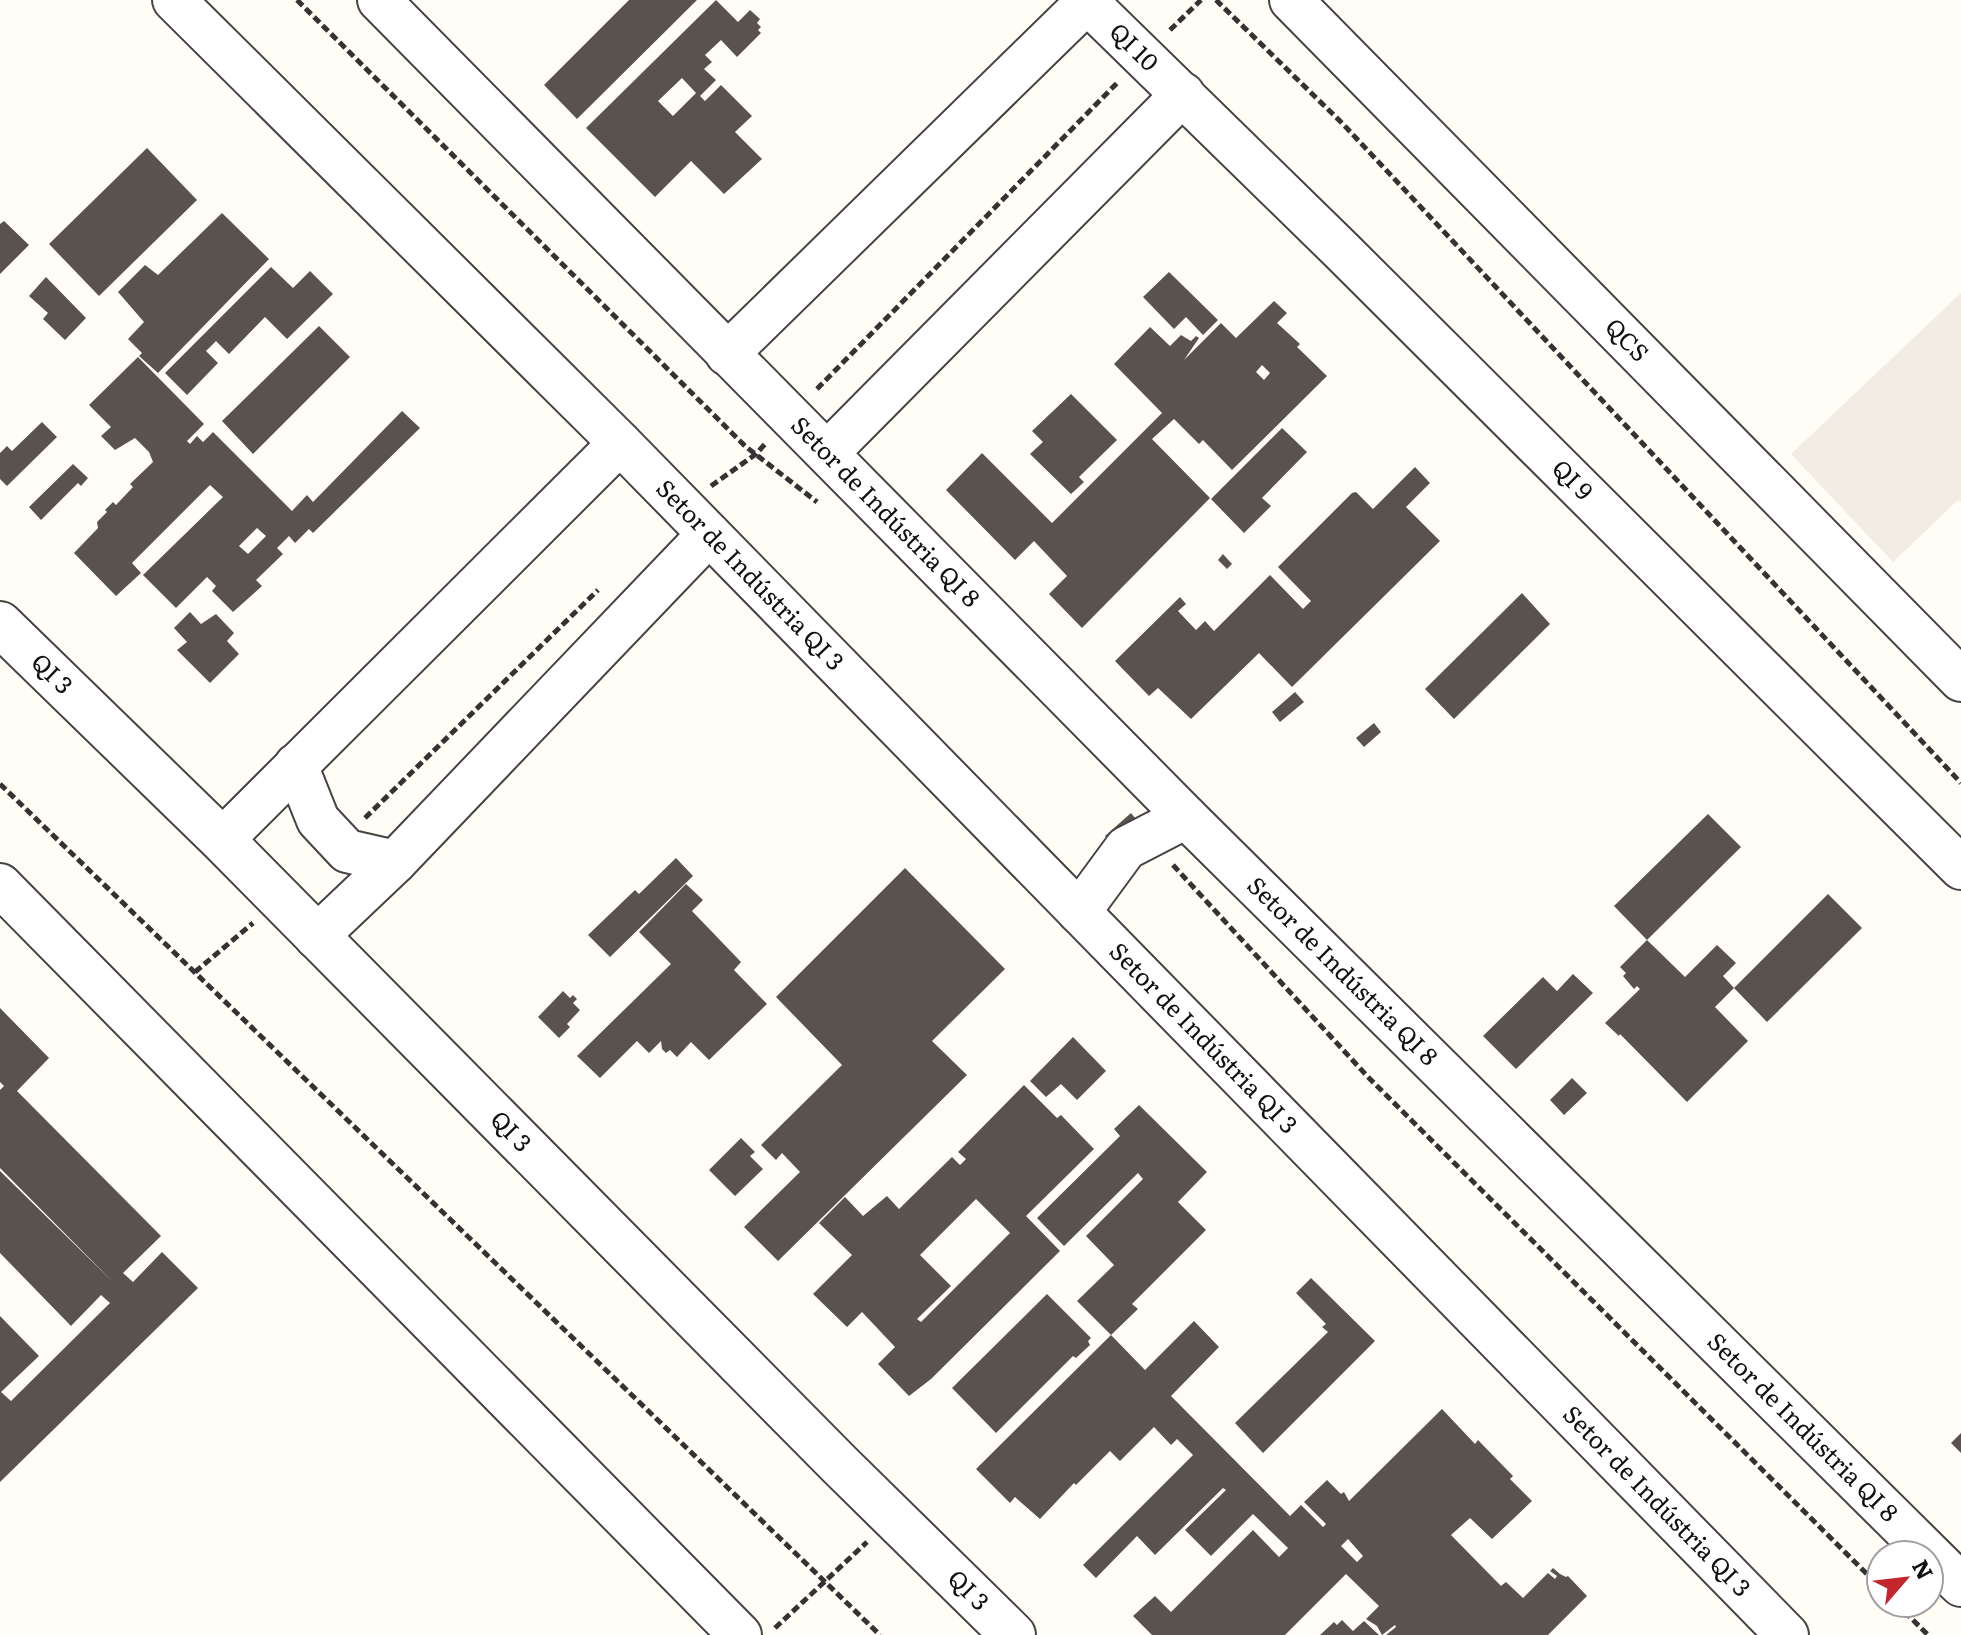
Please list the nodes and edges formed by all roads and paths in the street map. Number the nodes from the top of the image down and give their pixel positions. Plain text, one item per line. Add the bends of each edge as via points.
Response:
1 (174, 0) edge
2 (297, 0) edge
3 (379, 0) edge
4 (1216, 0) edge
5 (1291, 0) edge
6 (1086, 1) edge
7 (1183, 94) junction
8 (727, 354) junction
9 (620, 443) junction
10 (828, 452) junction
11 (827, 509) dead end
12 (709, 534) junction
13 (2, 631) edge
14 (1961, 680) edge
15 (296, 765) junction
16 (1961, 783) edge
17 (0, 784) edge
18 (1186, 817) junction
19 (1148, 837) junction
20 (222, 840) junction
21 (395, 862) junction
22 (1961, 868) edge
23 (0, 885) edge
24 (1079, 912) junction
25 (316, 937) junction
26 (894, 1517) junction
27 (1865, 1572) edge
28 (826, 1581) junction
29 (1961, 1585) edge
30 (1912, 1619) edge
31 (740, 1635) edge
32 (768, 1635) edge
33 (880, 1635) edge
34 (1013, 1635) edge
35 (1787, 1635) edge
36 (1928, 1635) edge

1 - 9 street, Setor de Indústria QI 3
2 - 11 path via 745,446
3 - 8 street, Setor de Indústria QI 8
4 - 16 path via 1342,123
5 - 14 street, QCS
6 - 7 street, QI 10
6 - 8 street
7 - 10 street
7 - 22 street, QI 9
8 - 10 street, Setor de Indústria QI 8
9 - 12 street, Setor de Indústria QI 3
9 - 15 street
10 - 18 street, Setor de Indústria QI 8
12 - 21 street
12 - 24 street, Setor de Indústria QI 3
13 - 20 street, QI 3
15 - 20 street
15 - 21 street via 318,820 347,851
17 - 28 path
18 - 19 street
18 - 29 street, Setor de Indústria QI 8
19 - 24 street via 1126,848
19 - 27 path via 1368,1077
20 - 25 street, QI 3
21 - 25 street
23 - 31 street
24 - 35 street, Setor de Indústria QI 3
25 - 26 street, QI 3
26 - 28 path
26 - 34 street, QI 3
28 - 32 path
28 - 33 path
30 - 36 path

